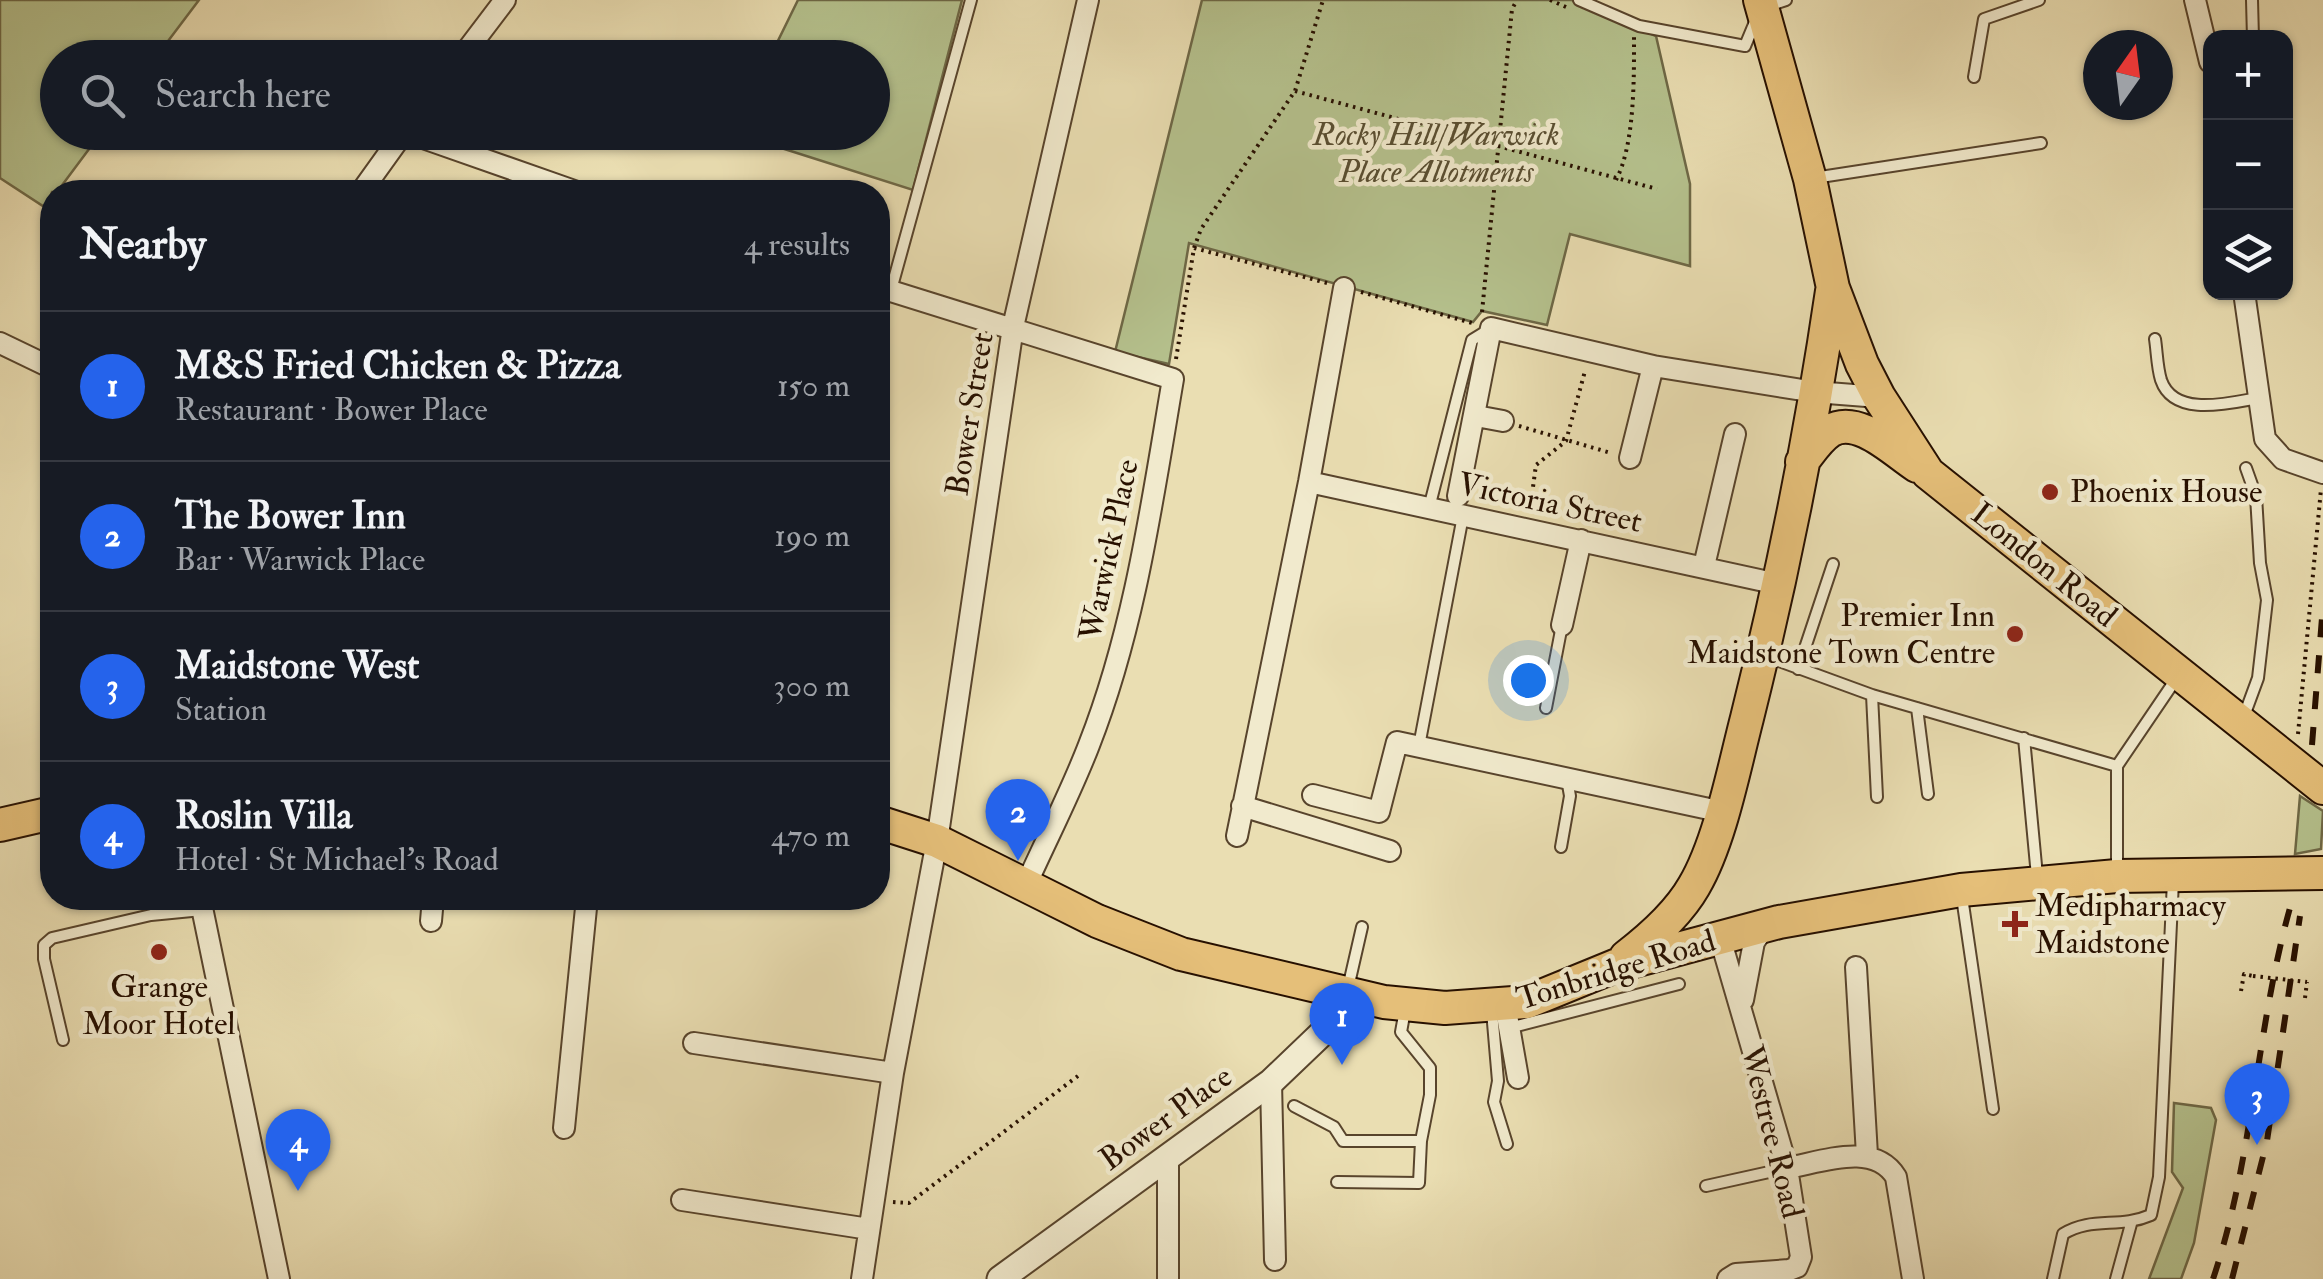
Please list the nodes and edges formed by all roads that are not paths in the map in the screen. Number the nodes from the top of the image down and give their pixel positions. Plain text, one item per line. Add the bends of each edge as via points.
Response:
1 (505, 0) edge
2 (971, 0) edge
3 (1088, 0) edge
4 (1579, 0) edge
5 (2039, 0) edge
6 (2195, 0) edge
7 (2252, 0) edge
8 (1769, 3) edge
9 (2253, 30) edge
10 (2203, 33) edge
11 (475, 40) edge
12 (1974, 77) dead end
13 (2040, 143) dead end
14 (392, 150) edge
15 (455, 150) edge
16 (1810, 178) junction
17 (370, 180) edge
18 (538, 180) edge
19 (890, 269) edge
20 (1344, 288) road end
21 (1833, 288) junction
22 (890, 291) edge
23 (2245, 300) edge
24 (1014, 327) junction
25 (1491, 328) junction
26 (2155, 338) dead end
27 (0, 343) edge
28 (40, 362) edge
29 (1652, 366) junction
30 (1815, 392) junction
31 (1878, 397) junction
32 (2258, 398) junction
33 (1476, 416) junction
34 (1504, 421) road end
35 (1735, 434) dead end
36 (1630, 458) road end
37 (1802, 462) junction
38 (2246, 468) dead end
39 (1928, 473) junction
40 (2323, 474) edge
41 (1310, 482) junction
42 (1460, 506) junction
43 (1429, 508) junction
44 (1580, 540) junction
45 (1833, 564) dead end
46 (1704, 566) junction
47 (1778, 584) junction
48 (1562, 626) joint
49 (1762, 655) junction
50 (1798, 669) junction
51 (2180, 674) junction
52 (1872, 695) junction
53 (1546, 708) dead end
54 (1917, 708) junction
55 (2241, 723) junction
56 (2024, 738) junction
57 (1418, 746) junction
58 (2117, 766) junction
59 (1567, 777) junction
60 (2323, 788) edge
61 (1928, 794) dead end
62 (1313, 795) dead end
63 (1878, 798) dead end
64 (1242, 806) junction
65 (1723, 812) junction
66 (40, 815) edge
67 (0, 824) edge
68 (890, 826) edge
69 (1236, 836) dead end
70 (936, 841) junction
71 (1561, 847) dead end
72 (1390, 851) dead end
73 (2323, 873) edge
74 (2173, 875) junction
75 (2116, 876) junction
76 (1026, 884) junction
77 (2038, 884) junction
78 (1695, 885) junction
79 (1961, 890) junction
80 (174, 910) edge
81 (202, 910) edge
82 (431, 910) edge
83 (585, 910) edge
84 (431, 921) dead end
85 (1764, 926) junction
86 (1362, 927) dead end
87 (1720, 938) junction
88 (1615, 966) junction
89 (1856, 967) dead end
90 (1679, 984) dead end
91 (1353, 996) junction
92 (1406, 1004) junction
93 (1742, 1006) junction
94 (1502, 1012) junction
95 (63, 1040) dead end
96 (694, 1043) dead end
97 (893, 1073) junction
98 (1518, 1078) dead end
99 (1271, 1082) junction
100 (1294, 1106) dead end
101 (1992, 1109) dead end
102 (564, 1128) dead end
103 (1421, 1141) junction
104 (1507, 1144) dead end
105 (1168, 1156) junction
106 (1867, 1156) junction
107 (1787, 1168) junction
108 (1337, 1182) dead end
109 (1706, 1186) dead end
110 (682, 1200) dead end
111 (2131, 1224) junction
112 (869, 1229) junction
113 (1275, 1260) dead end
114 (279, 1279) edge
115 (862, 1279) edge
116 (1000, 1279) edge
117 (1168, 1279) edge
118 (1728, 1279) edge
119 (1913, 1279) edge
120 (2053, 1279) edge
121 (2116, 1279) edge

1 - 11 street
2 - 19 lane
3 - 24 street, Bower Street
4 - 8 lane via 1639,26 1745,46
5 - 12 lane via 1984,19
6 - 10 street
7 - 9 lane
8 - 16 main road, London Road
13 - 16 lane
14 - 17 street
15 - 18 street
16 - 21 main road, London Road
20 - 41 street
21 - 30 main road, London Road
21 - 31 main road, London Road
22 - 24 street
23 - 32 street
24 - 70 street, Bower Street
24 - 76 street, Warwick Place via 1172,379 1118,656 1090,744
25 - 29 street
25 - 33 street
25 - 43 lane via 1472,340
26 - 32 lane via 2162,384 2174,395 2196,406
27 - 28 street
29 - 30 street
29 - 36 street
30 - 31 street
30 - 37 main road, London Road
31 - 39 main road, London Road
32 - 40 street via 2265,438 2283,459
33 - 34 street
33 - 42 street
35 - 46 street
37 - 39 main road via 1831,430 1844,426 1868,433
37 - 47 main road, London Road
38 - 55 lane via 2256,496 2268,600 2258,678
39 - 51 main road, London Road
41 - 43 street, Victoria Street
41 - 64 street
42 - 43 street, Victoria Street
42 - 44 street, Victoria Street
42 - 57 lane
44 - 46 street, Victoria Street
44 - 48 street
45 - 50 lane
46 - 47 street, Victoria Street
47 - 49 main road, London Road
48 - 53 lane
49 - 50 lane
49 - 65 main road, London Road
50 - 52 lane
51 - 55 main road, London Road
51 - 58 lane
52 - 54 lane
52 - 63 lane
54 - 56 lane
54 - 61 lane
55 - 60 main road, London Road
56 - 58 lane
56 - 77 lane
57 - 59 street
57 - 62 street via 1396,742 1379,812
58 - 75 lane
59 - 65 street
59 - 71 lane
64 - 69 street
64 - 72 street
65 - 78 main road, London Road
66 - 67 main road
68 - 70 main road, Tonbridge Road
70 - 76 main road, Tonbridge Road
70 - 97 street, Bower Street
73 - 74 main road, Tonbridge Road
74 - 75 main road, Tonbridge Road
74 - 111 lane via 2159,1177 2152,1215
75 - 77 main road, Tonbridge Road
76 - 91 main road, Tonbridge Road via 1181,954
77 - 79 main road, Tonbridge Road
78 - 87 main road, Westree Road
78 - 88 main road, London Road via 1656,933
79 - 85 main road, Tonbridge Road
79 - 101 lane
80 - 95 lane via 44,945
81 - 114 street
82 - 84 street
83 - 102 street
85 - 87 main road, Tonbridge Road
85 - 93 street, Westree Road via 1751,952
86 - 91 lane
87 - 88 main road, Tonbridge Road
87 - 93 street, Westree Road
88 - 94 main road, Tonbridge Road
89 - 106 street
90 - 94 lane
91 - 92 main road, Tonbridge Road
91 - 99 street, Bower Place
92 - 94 main road, Tonbridge Road
92 - 103 lane via 1401,1032 1430,1068
93 - 107 street, Westree Road
94 - 98 street
94 - 104 lane via 1494,1102
96 - 97 street
97 - 112 street, Bower Street
99 - 105 street, Bower Place
99 - 113 street
100 - 103 lane via 1334,1127 1343,1140
103 - 108 lane via 1418,1183
105 - 116 street, Bower Place
105 - 117 street
106 - 107 street
106 - 119 street via 1896,1177
107 - 109 lane
107 - 118 street, Westree Road via 1797,1267
110 - 112 street
111 - 120 lane via 2076,1226 2063,1234
111 - 121 lane
112 - 115 street, Bower Street

